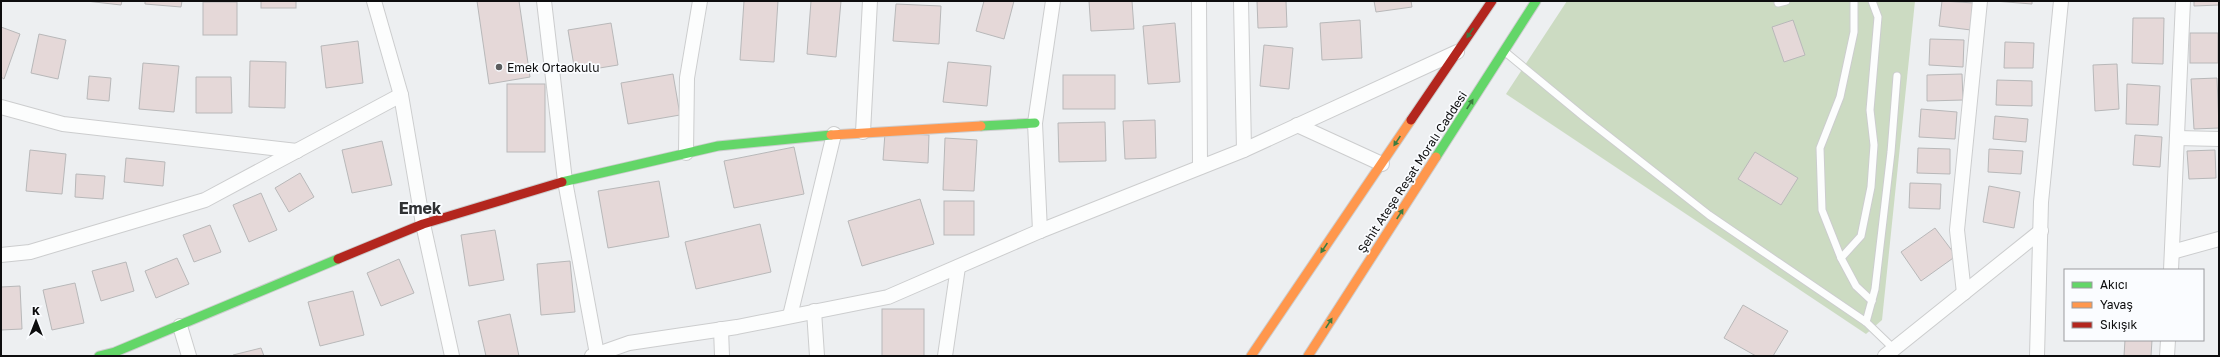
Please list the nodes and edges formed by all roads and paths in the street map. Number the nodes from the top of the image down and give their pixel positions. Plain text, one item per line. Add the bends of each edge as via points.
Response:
1 (374, 1) edge
2 (544, 1) edge
3 (700, 1) edge
4 (870, 1) edge
5 (1052, 1) edge
6 (1199, 1) edge
7 (1241, 1) edge
8 (1492, 1) edge
9 (1536, 1) edge
10 (1786, 1) edge
11 (1854, 1) edge
12 (1872, 1) edge
13 (1980, 1) edge
14 (2061, 1) edge
15 (2183, 1) edge
16 (1778, 3) dead end
17 (1458, 51) junction
18 (1504, 51) junction
19 (1897, 76) dead end
20 (401, 95) junction
21 (1, 107) edge
22 (1035, 123) junction
23 (1297, 125) junction
24 (863, 132) junction
25 (834, 134) junction
26 (2177, 138) junction
27 (2219, 139) edge
28 (1244, 150) junction
29 (297, 151) junction
30 (686, 153) junction
31 (1382, 164) junction
32 (1200, 167) junction
33 (565, 181) junction
34 (423, 224) junction
35 (1040, 231) junction
36 (2041, 231) junction
37 (2219, 239) edge
38 (2172, 252) junction
39 (1, 255) edge
40 (1841, 258) junction
41 (958, 266) junction
42 (2171, 269) edge
43 (1964, 293) junction
44 (1872, 301) junction
45 (814, 311) junction
46 (790, 316) junction
47 (1866, 322) junction
48 (180, 326) junction
49 (721, 329) junction
50 (2168, 341) edge
51 (1889, 352) edge
52 (594, 355) edge
53 (99, 356) edge
54 (189, 356) edge
55 (452, 356) edge
56 (722, 356) edge
57 (816, 356) edge
58 (945, 356) edge
59 (1251, 356) edge
60 (1308, 356) edge
61 (2038, 356) edge
62 (2167, 356) edge

1 - 20 street
2 - 33 street
3 - 30 street via 687,78
4 - 24 street
5 - 22 street
6 - 32 street
7 - 28 street
8 -> 17 street
9 - 18 street, Şehit Ateşe Reşat Moralı Caddesi
10 - 16 lane
11 - 40 lane via 1854,32 1840,97 1820,148 1822,210
12 - 40 lane via 1878,17 1870,110 1874,145 1871,187 1861,236
13 - 43 street via 1957,230
14 - 36 street via 2042,194
15 - 26 street
17 - 23 street
17 -> 31 street
18 - 47 lane via 1709,215
60 -> 18 street, Şehit Ateşe Reşat Moralı Caddesi
19 - 44 lane via 1891,152
20 - 29 street
20 - 34 street
21 - 29 street via 62,124
22 - 24 street
22 - 35 street
23 - 28 street
23 - 31 street
24 - 25 street
25 - 30 street via 718,146
25 - 46 street
26 - 27 street
26 - 38 street
28 - 32 street
29 - 39 street via 205,200 30,252
30 - 33 street
31 -> 59 street
32 - 35 street
33 - 34 street
33 - 52 street
34 - 48 street
34 - 55 street
35 - 41 street
36 - 43 street
36 - 61 street
37 - 38 street
38 - 42 street
40 - 44 lane via 1856,286
41 - 45 street via 888,297
41 - 58 street
43 - 51 street
44 - 47 lane
45 - 46 street
45 - 57 street
46 - 49 street
47 - 51 lane
48 - 53 street
48 - 54 street
49 - 52 street via 629,343
49 - 56 street
50 - 62 street

